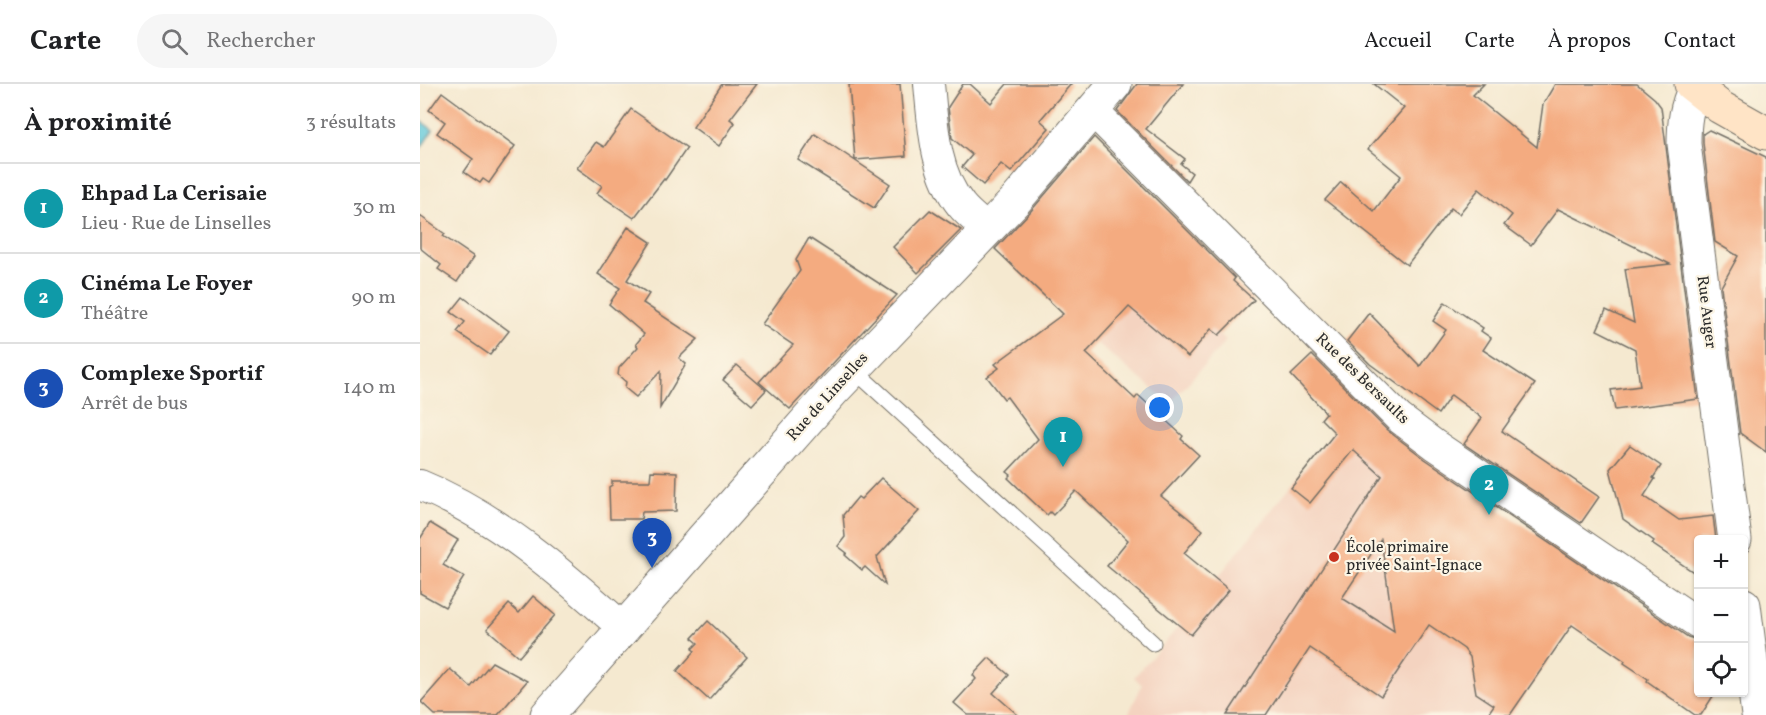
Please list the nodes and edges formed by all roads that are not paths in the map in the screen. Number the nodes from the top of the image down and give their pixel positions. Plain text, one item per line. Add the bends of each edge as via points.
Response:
1 (929, 84) edge
2 (1115, 84) edge
3 (1693, 85) edge
4 (1093, 111) junction
5 (1766, 133) edge
6 (988, 230) junction
7 (853, 369) junction
8 (420, 485) edge
9 (1734, 535) edge
10 (1694, 620) edge
11 (623, 628) junction
12 (1153, 643) dead end
13 (1748, 659) edge
14 (1761, 713) edge
15 (547, 715) edge

1 - 6 street via 938,152 950,188 960,204
2 - 4 street, Rue de Linselles
3 - 5 main road via 1720,107
3 - 9 street, Rue Auger via 1684,120 1684,144
4 - 6 street, Rue de Linselles
4 - 10 street, Rue des Bersaults via 1399,418
6 - 7 street, Rue de Linselles
7 - 11 street, Rue de Linselles
7 - 12 lane
8 - 11 street via 514,539
11 - 15 street, Rue de Linselles
13 - 14 street

